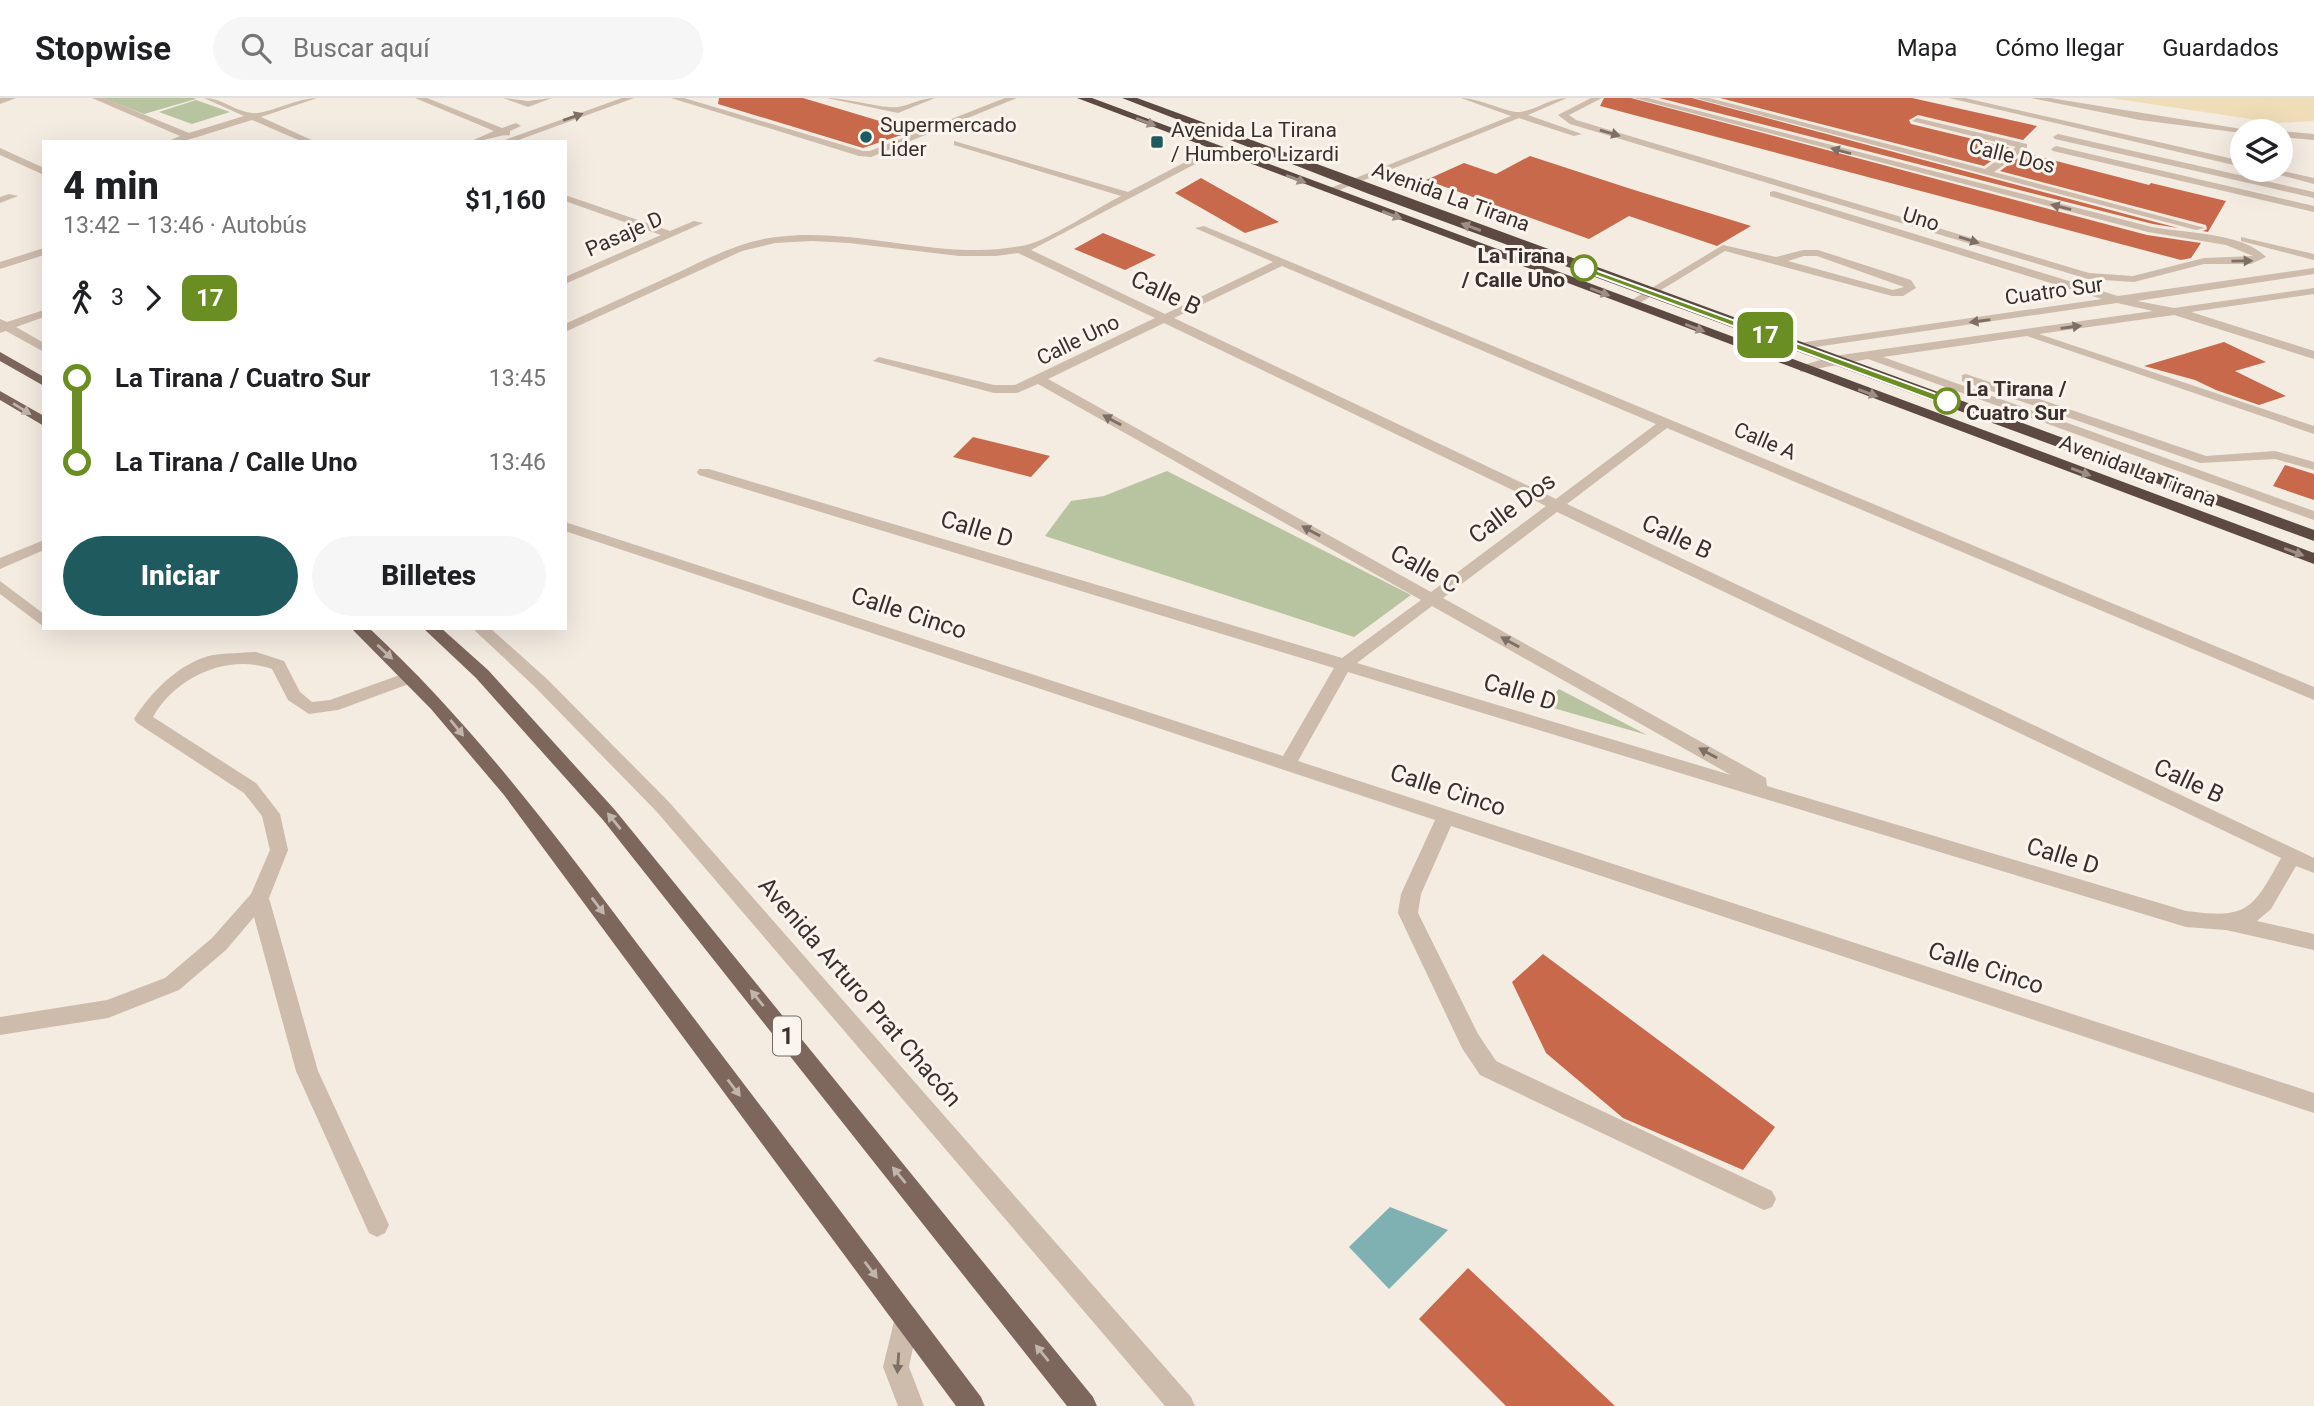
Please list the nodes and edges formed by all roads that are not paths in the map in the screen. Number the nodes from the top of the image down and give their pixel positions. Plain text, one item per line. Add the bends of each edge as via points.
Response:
1 (12, 98) edge
2 (96, 98) edge
3 (208, 98) edge
4 (313, 98) edge
5 (419, 98) edge
6 (507, 98) edge
7 (548, 98) edge
8 (630, 98) edge
9 (675, 98) edge
10 (831, 98) edge
11 (931, 98) edge
12 (1013, 98) edge
13 (1082, 98) edge
14 (1127, 98) edge
15 (1465, 98) edge
16 (1563, 98) edge
17 (1598, 98) edge
18 (1638, 98) edge
19 (1699, 98) edge
20 (1952, 98) edge
21 (2035, 98) edge
22 (1478, 100) edge
23 (0, 101) edge
24 (1518, 116) junction
25 (252, 117) junction
26 (537, 119) dead end
27 (1917, 121) dead end
28 (2230, 129) edge
29 (2293, 135) edge
30 (188, 136) junction
31 (502, 136) edge
32 (2058, 137) dead end
33 (2314, 137) edge
34 (176, 140) edge
35 (307, 140) edge
36 (483, 140) edge
37 (957, 143) dead end
38 (1217, 149) junction
39 (2056, 149) dead end
40 (0, 151) edge
41 (2230, 161) edge
42 (42, 171) edge
43 (1986, 173) junction
44 (2293, 176) edge
45 (2314, 181) edge
46 (1350, 182) junction
47 (1328, 191) junction
48 (2314, 195) edge
49 (13, 196) dead end
50 (1131, 196) junction
51 (567, 199) edge
52 (0, 200) edge
53 (2314, 209) edge
54 (698, 223) dead end
55 (1200, 228) dead end
56 (671, 235) junction
57 (1021, 250) junction
58 (42, 252) edge
59 (2314, 257) edge
60 (1775, 261) junction
61 (1282, 262) junction
62 (0, 266) edge
63 (2175, 267) junction
64 (2314, 271) edge
65 (567, 280) edge
66 (2216, 286) junction
67 (2314, 291) edge
68 (1650, 293) junction
69 (2297, 294) junction
70 (2314, 299) edge
71 (2121, 301) junction
72 (42, 302) edge
73 (2249, 302) junction
74 (1631, 304) junction
75 (2179, 312) junction
76 (42, 314) edge
77 (1166, 319) junction
78 (2, 324) edge
79 (567, 328) edge
80 (2026, 333) junction
81 (42, 347) edge
82 (1799, 347) junction
83 (1868, 355) junction
84 (2314, 355) edge
85 (0, 356) edge
86 (1834, 360) junction
87 (879, 361) dead end
88 (1804, 369) junction
89 (1950, 373) dead end
90 (1039, 379) junction
91 (42, 381) edge
92 (0, 395) edge
93 (42, 421) edge
94 (1666, 423) junction
95 (2314, 430) edge
96 (2204, 460) junction
97 (2314, 466) edge
98 (705, 472) dead end
99 (2197, 474) junction
100 (1556, 505) junction
101 (2314, 516) edge
102 (567, 527) edge
103 (2314, 536) edge
104 (42, 545) edge
105 (2314, 559) edge
106 (0, 564) edge
107 (0, 586) edge
108 (1432, 599) junction
109 (42, 621) edge
110 (361, 630) edge
111 (433, 630) edge
112 (482, 630) edge
113 (1344, 665) junction
114 (411, 677) junction
115 (2314, 694) edge
116 (1288, 763) junction
117 (1789, 799) junction
118 (1446, 816) junction
119 (2292, 855) junction
120 (2314, 866) edge
121 (259, 898) junction
122 (2224, 923) junction
123 (2314, 942) edge
124 (0, 1026) edge
125 (2314, 1103) edge
126 (1765, 1199) dead end
127 (377, 1225) dead end
128 (906, 1318) junction
129 (911, 1406) edge
130 (972, 1406) edge
131 (1084, 1406) edge
132 (1182, 1406) edge

1 - 23 street
2 - 30 street
3 - 25 street
4 - 25 street
5 - 31 street
6 - 7 street via 528,104
31 -> 8 street via 516,136
9 - 12 street via 862,154
10 - 11 street via 898,110
13 -> 38 highway, Avenida La Tirana
14 - 46 highway, Avenida La Tirana
15 - 22 street, Uno
16 - 24 street
17 -> 63 street via 1562,115 2088,276 2134,279
63 -> 18 street via 2204,261 2251,261 2261,255
19 - 43 street, Calle Dos
20 - 41 street
21 - 28 street
22 - 24 street, Uno
24 - 46 street
24 - 71 street, Uno
25 - 30 street
25 - 35 street
26 - 31 street
27 - 43 street via 2024,146
29 - 33 street
30 - 34 street
31 - 36 street
32 - 48 street
37 - 50 street
38 -> 47 highway, Avenida La Tirana
38 - 50 street
39 - 53 street
40 - 42 street
43 - 59 street, Calle Dos
44 - 45 street
46 - 47 street
68 -> 46 highway, Avenida La Tirana
47 -> 74 highway, Avenida La Tirana
49 - 52 street
50 - 57 street
51 - 56 street
54 - 56 street, Pasaje D
55 - 61 street, Calle A
56 - 65 street, Pasaje D
57 - 77 street, Calle B
57 - 79 street via 963,252 819,236 766,240
58 - 62 street
60 - 60 street via 1818,254 1907,282 1910,288 1892,293
60 - 68 street via 1723,248
61 - 77 street, Calle Uno
61 - 94 street, Calle A
63 - 66 street
64 - 66 street, Cuatro Sur
66 - 71 street, Cuatro Sur
66 - 73 street
67 - 69 street, Cuatro Sur
68 - 74 street
68 - 82 highway, Avenida La Tirana
69 - 70 street
69 - 73 street, Cuatro Sur
71 - 75 street, Uno
71 -> 82 street, Cuatro Sur
72 - 78 street
73 - 75 street, Cuatro Sur
74 -> 88 highway, Avenida La Tirana
80 -> 75 street, Cuatro Sur
75 - 84 street, Uno
76 - 78 street
77 - 90 street, Calle Uno
77 - 100 street, Calle B
78 - 81 street
80 - 83 street, Cuatro Sur
80 - 95 street
82 - 86 highway, Avenida La Tirana
83 - 86 street, Cuatro Sur
83 - 99 street, Avenida La Tirana
85 - 91 main road
86 - 88 street, Cuatro Sur
86 - 103 highway, Avenida La Tirana
87 - 90 street, Calle Uno via 1001,390
88 -> 105 highway, Avenida La Tirana
89 - 96 street
108 -> 90 street, Calle C
92 -> 93 main road
94 - 100 street, Calle Dos
94 - 115 street, Calle A
96 - 97 street via 2275,455
96 - 99 street
98 - 113 street, Calle D
99 - 101 street, Avenida La Tirana
100 - 108 street, Calle Dos
100 - 119 street, Calle B
102 - 116 street, Calle Cinco
104 - 106 street
107 - 109 street
108 - 113 street, Calle Dos
117 -> 108 street, Calle C
110 -> 114 main road
131 -> 111 main road, 1 via 609,815 482,674
112 - 132 street, Avenida Arturo Prat Chacón via 663,807
113 - 116 street, Calle Dos
113 - 117 street, Calle D
114 - 121 street via 332,706 309,708 294,696 278,666 256,657 212,661 178,679 151,705 143,719 250,788 271,814 279,850
114 -> 128 main road via 564,861
116 - 118 street, Calle Cinco
117 - 122 street, Calle D via 2166,913
118 - 125 street, Calle Cinco
118 - 126 street via 1411,894 1408,913 1470,1041 1488,1068
119 - 120 street, Calle B
119 - 122 street, Calle D via 2262,909 2240,921
121 - 124 street via 219,944 172,984 108,1009
121 - 127 street via 307,1071
122 - 123 street
128 -> 129 street via 896,1367
128 - 130 main road

